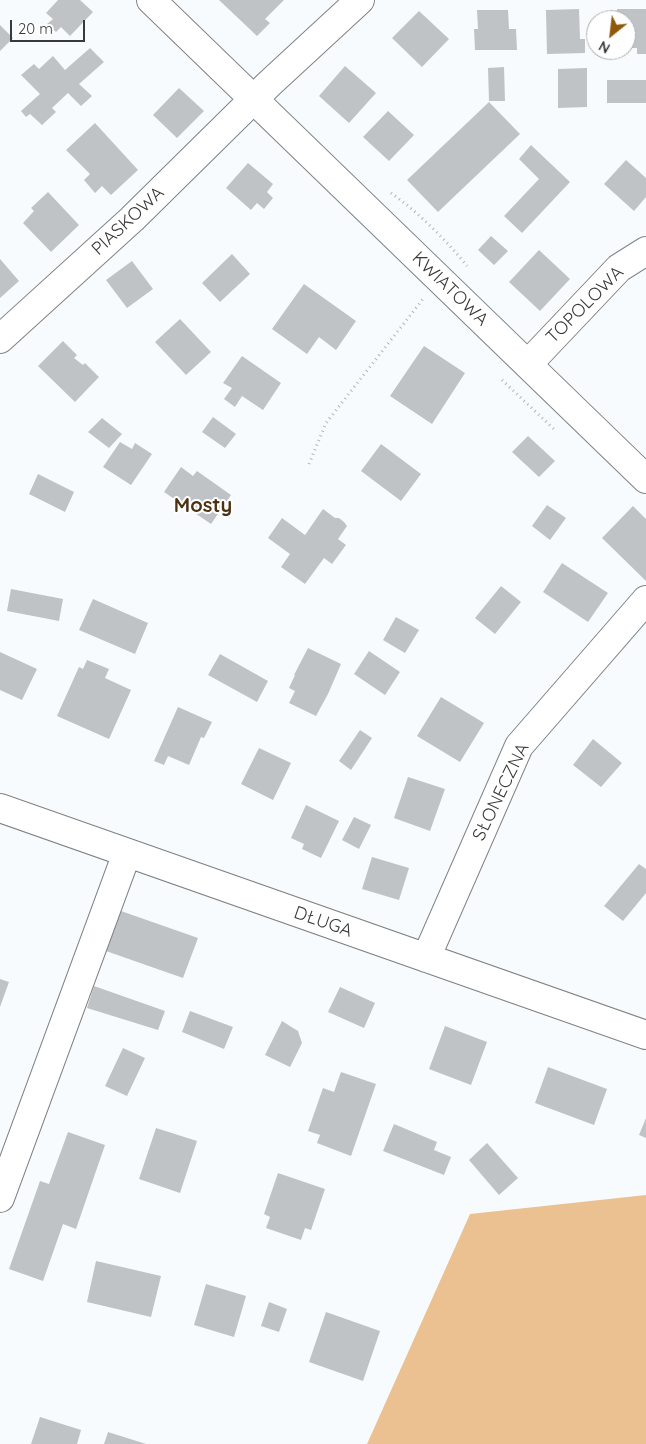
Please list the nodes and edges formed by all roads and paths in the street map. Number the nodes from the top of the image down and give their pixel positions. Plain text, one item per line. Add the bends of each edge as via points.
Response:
1 (151, 0) edge
2 (360, 0) edge
3 (254, 99) junction
4 (646, 251) edge
5 (439, 278) junction
6 (0, 339) edge
7 (528, 364) junction
8 (309, 464) dead end
9 (646, 478) edge
10 (646, 600) edge
11 (0, 808) edge
12 (127, 853) junction
13 (426, 958) junction
14 (646, 1035) edge
15 (0, 1198) edge

1 - 3 street, KWIATOWA
2 - 3 street, PIASKOWA
3 - 5 street, KWIATOWA
3 - 6 street, PIASKOWA via 132,219
4 - 7 street, TOPOLOWA via 619,268
5 - 7 street, KWIATOWA
5 - 8 path via 326,423
7 - 9 street, KWIATOWA
10 - 13 street, SŁONECZNA via 519,746
11 - 12 street, DŁUGA
12 - 13 street, DŁUGA
12 - 15 street
13 - 14 street, DŁUGA

